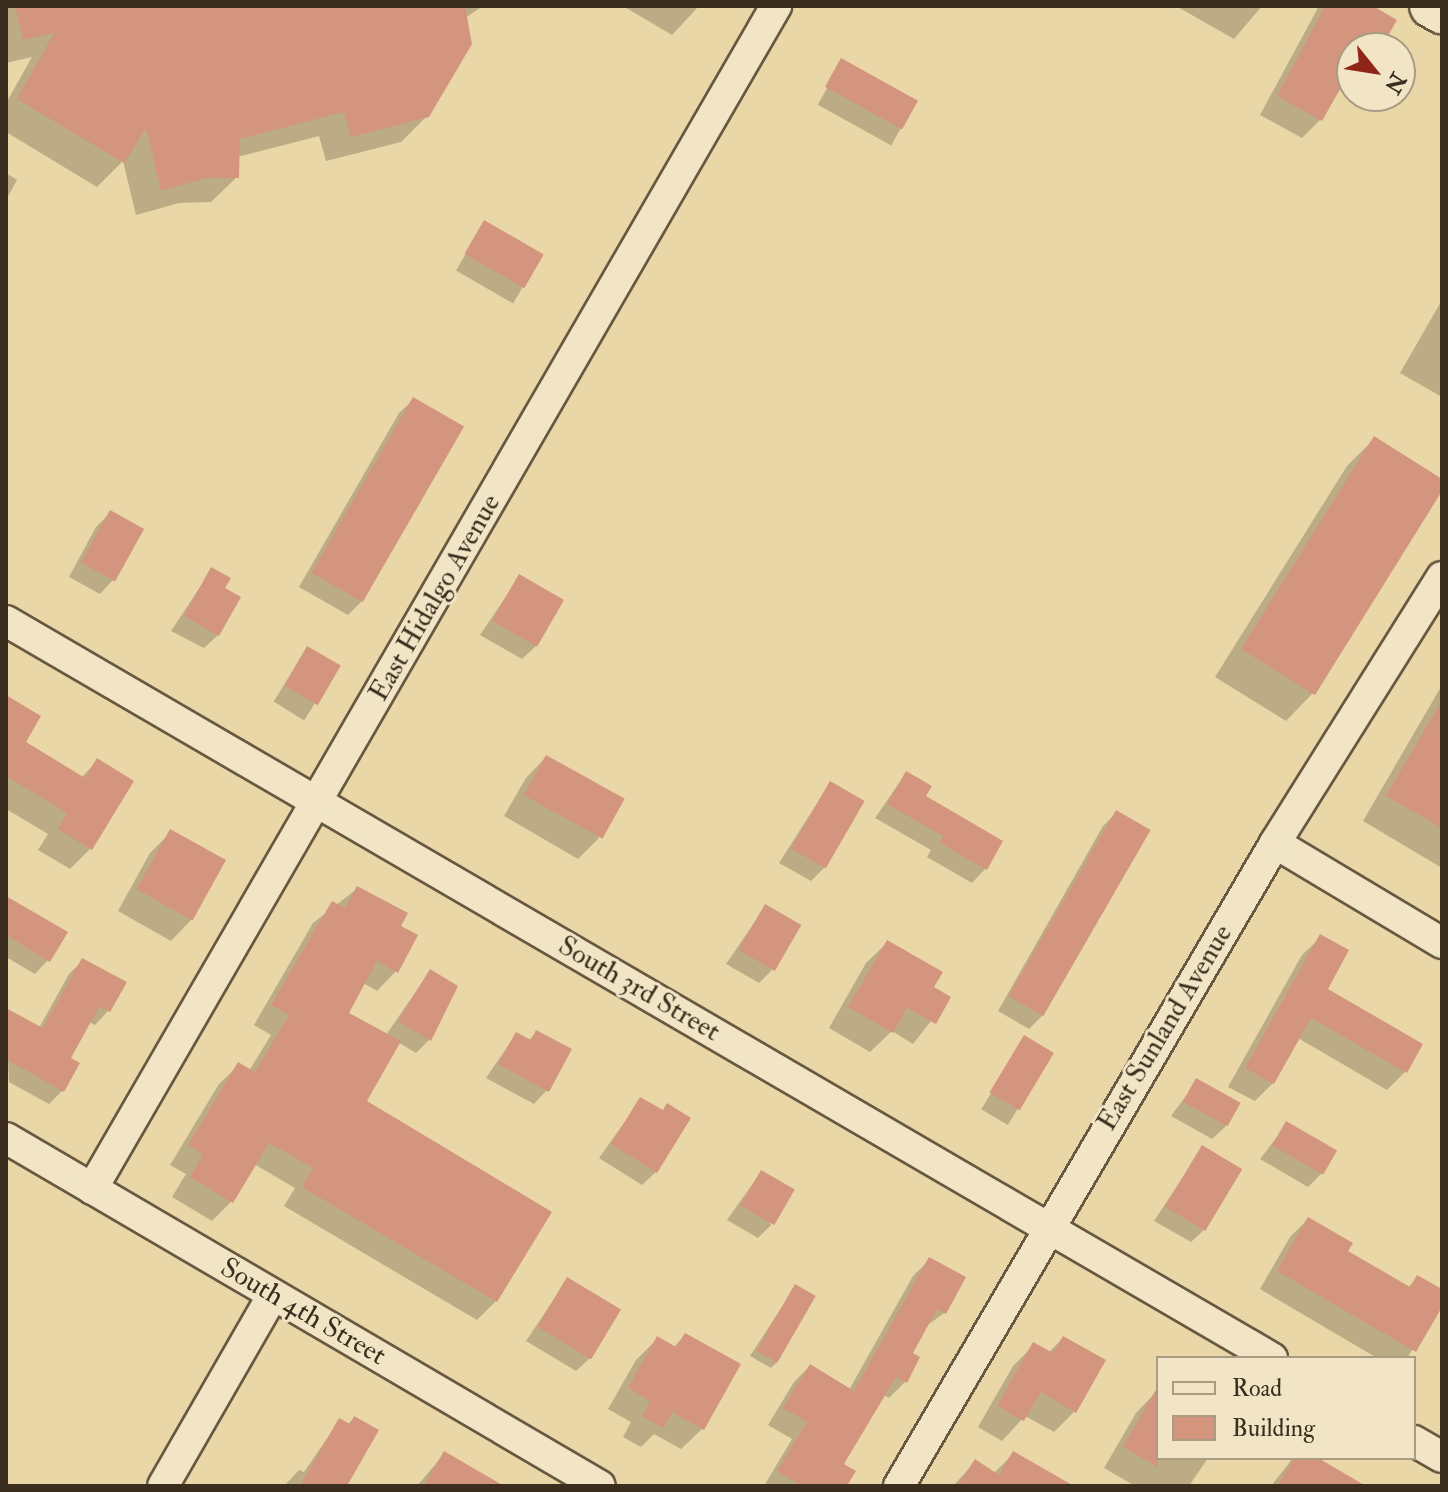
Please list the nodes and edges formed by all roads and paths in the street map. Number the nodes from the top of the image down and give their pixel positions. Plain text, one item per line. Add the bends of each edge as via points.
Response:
1 (776, 6) edge
2 (1431, 6) edge
3 (1442, 12) edge
4 (1442, 577) edge
5 (6, 621) edge
6 (317, 802) junction
7 (1275, 843) junction
8 (1442, 943) edge
9 (6, 1138) edge
10 (92, 1189) junction
11 (1047, 1228) junction
12 (273, 1295) junction
13 (1269, 1356) edge
14 (1416, 1442) edge
15 (1442, 1457) edge
16 (163, 1486) edge
17 (600, 1486) edge
18 (899, 1486) edge

1 - 6 street, East Hidalgo Avenue
2 - 3 main road
4 - 7 street, East Sunland Avenue
5 - 6 street, South 3rd Street
6 - 10 street, East Hidalgo Avenue
6 - 11 street, South 3rd Street
7 - 8 street
7 - 11 street, East Sunland Avenue
9 - 10 street, South 4th Street
10 - 12 street, South 4th Street
11 - 13 street, South 3rd Street
11 - 18 street, East Sunland Avenue
12 - 16 street
12 - 17 street, South 4th Street
14 - 15 street

